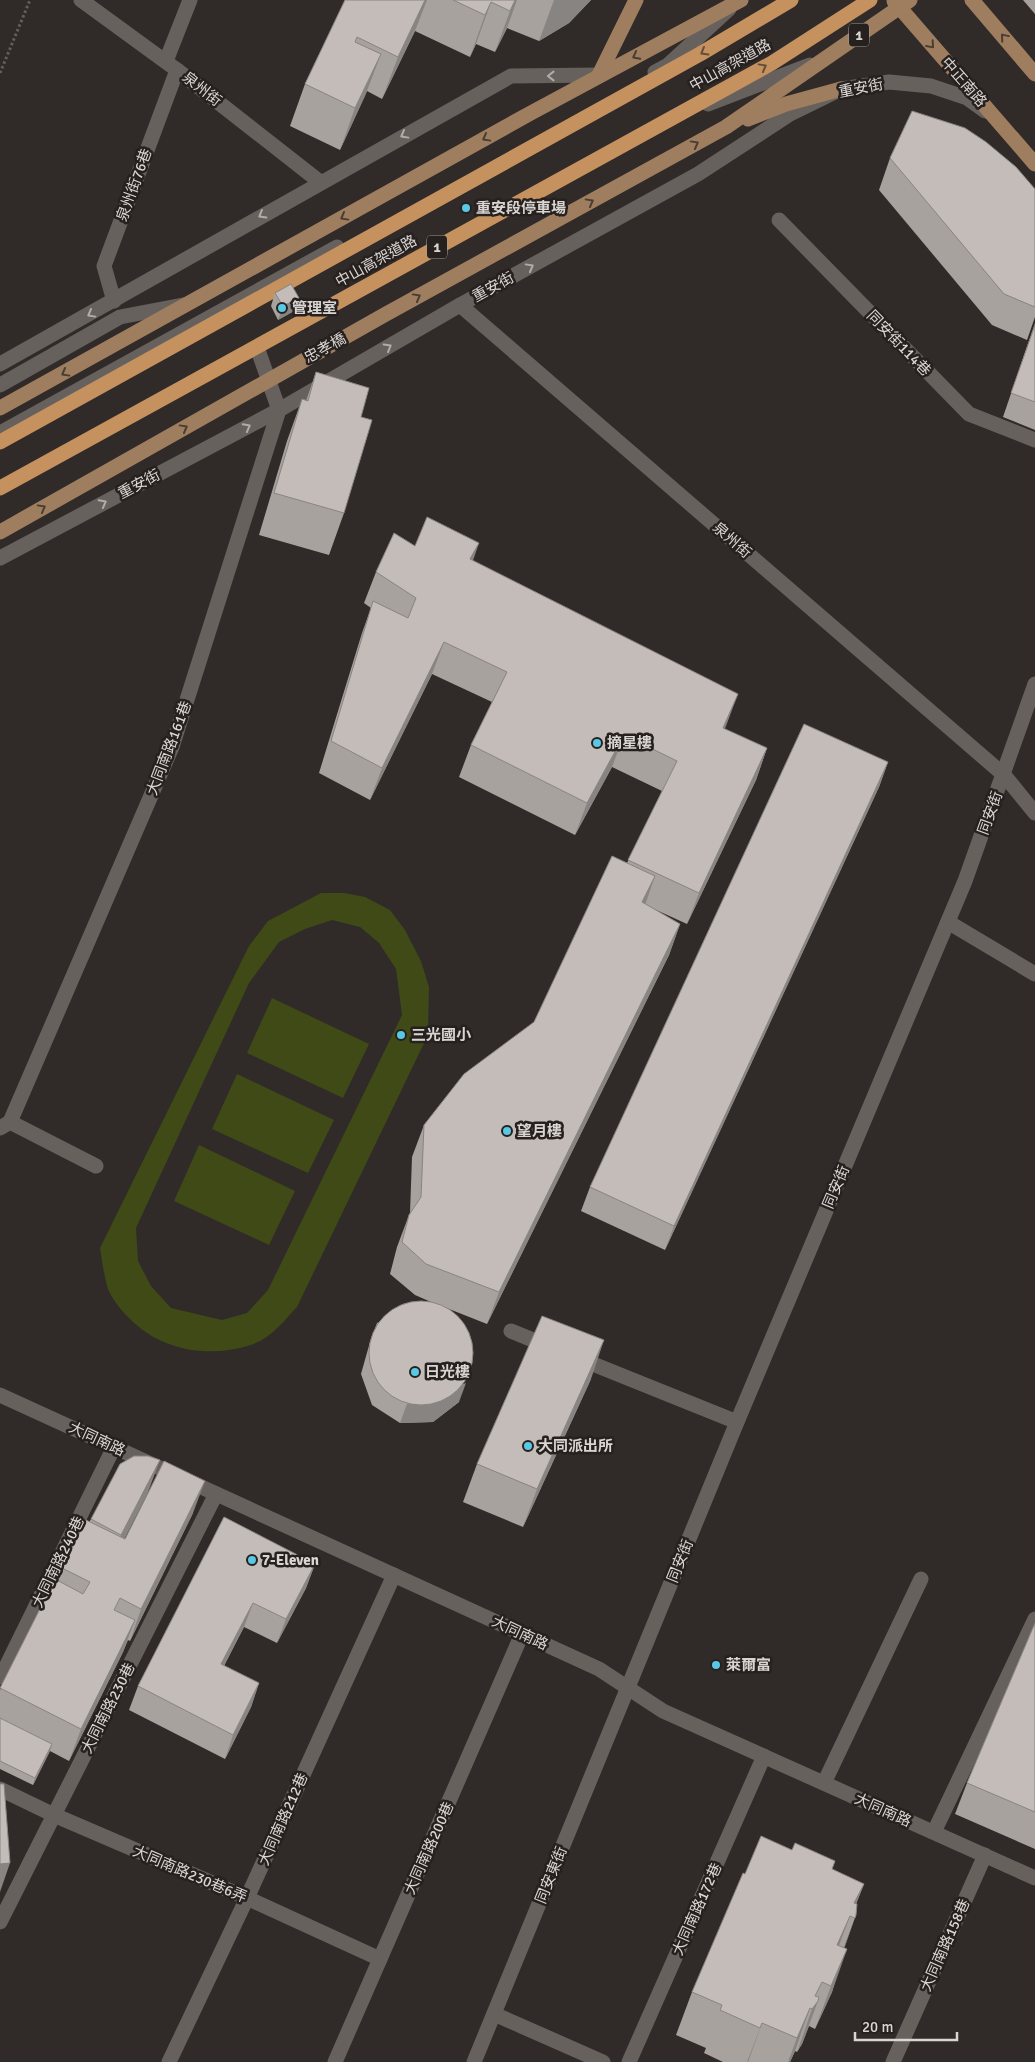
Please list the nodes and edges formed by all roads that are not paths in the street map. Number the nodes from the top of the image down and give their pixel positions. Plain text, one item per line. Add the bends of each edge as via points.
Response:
1 (81, 0) edge
2 (190, 0) edge
3 (636, 0) edge
4 (792, 0) edge
5 (870, 0) edge
6 (972, 0) edge
7 (739, 1) edge
8 (901, 3) edge
9 (818, 62) junction
10 (171, 66) junction
11 (1035, 74) edge
12 (599, 75) junction
13 (841, 89) junction
14 (994, 117) junction
15 (726, 127) junction
16 (1035, 164) edge
17 (320, 182) junction
18 (779, 220) dead end
19 (114, 301) junction
20 (192, 303) junction
21 (460, 305) junction
22 (258, 350) junction
23 (0, 364) edge
24 (0, 384) edge
25 (0, 408) edge
26 (279, 410) junction
27 (0, 433) edge
28 (1035, 440) edge
29 (0, 442) edge
30 (0, 488) edge
31 (0, 494) edge
32 (0, 532) edge
33 (0, 558) edge
34 (1035, 684) edge
35 (1004, 775) junction
36 (1035, 813) edge
37 (948, 922) junction
38 (1035, 974) edge
39 (5, 1125) edge
40 (96, 1166) dead end
41 (511, 1331) dead end
42 (0, 1395) edge
43 (737, 1422) junction
44 (114, 1447) junction
45 (216, 1494) junction
46 (394, 1575) junction
47 (921, 1579) dead end
48 (1035, 1619) edge
49 (522, 1634) junction
50 (1, 1677) edge
51 (629, 1688) junction
52 (764, 1756) junction
53 (824, 1783) junction
54 (0, 1789) edge
55 (54, 1815) junction
56 (934, 1832) junction
57 (985, 1856) junction
58 (1035, 1878) edge
59 (247, 1898) junction
60 (0, 1922) edge
61 (380, 1959) junction
62 (494, 2014) junction
63 (169, 2062) edge
64 (335, 2062) edge
65 (474, 2062) edge
66 (603, 2062) edge
67 (629, 2062) edge
68 (893, 2062) edge

1 - 10 street, 泉州街
2 - 10 street, 泉州街76巷
3 - 12 main road
4 -> 29 highway, 中山高架道路
30 -> 5 highway, 中山高架道路 / 1 via 772,63
11 -> 6 main road
7 -> 12 main road
7 - 27 street via 668,65
8 - 9 main road, 1
8 -> 14 main road, 中正南路
9 - 15 main road, 1
9 - 22 street via 643,128
10 - 17 street, 泉州街
10 - 19 street, 泉州街76巷 via 104,266
12 -> 17 street via 511,76
12 -> 20 main road
13 - 14 street, 重安街 via 890,82 931,86 967,98
13 - 15 main road via 786,104
21 -> 13 street, 重安街 via 698,174 790,114
14 - 16 main road, 中正南路
32 -> 15 main road, 忠孝橋 / 1
17 -> 19 street
18 - 28 street, 同安街114巷 via 969,414
19 -> 23 street
20 - 24 street via 120,317
20 -> 25 main road
26 -> 21 street, 重安街
21 - 35 street, 泉州街
22 - 26 street
22 - 31 street
33 -> 26 street, 重安街
26 - 39 street, 大同南路161巷 via 172,747
34 - 35 street, 同安街
35 - 36 street, 泉州街
35 - 37 street, 同安街
37 - 38 street
37 - 43 street, 同安街
39 - 40 street
41 - 43 street
42 - 44 street, 大同南路
43 - 51 street, 同安街
44 - 45 street, 大同南路
44 - 50 street, 大同南路240巷
45 - 46 street, 大同南路
45 - 55 street, 大同南路230巷
46 - 49 street, 大同南路
46 - 59 street, 大同南路212巷
47 - 53 street
48 - 56 street
49 - 51 street, 大同南路 via 599,1669
49 - 61 street, 大同南路200巷
51 - 52 street, 大同南路 via 663,1711
51 - 62 street, 同安東街
52 - 53 street, 大同南路
52 - 67 street, 大同南路172巷
53 - 56 street, 大同南路
54 - 55 street, 大同南路230巷6弄
55 - 59 street, 大同南路230巷6弄
55 - 60 street, 大同南路230巷
56 - 57 street, 大同南路
57 - 58 street, 大同南路
57 - 68 street, 大同南路158巷
59 - 61 street, 大同南路230巷6弄
59 - 63 street, 大同南路212巷
61 - 64 street, 大同南路200巷
62 - 65 street, 同安東街
62 - 66 street

